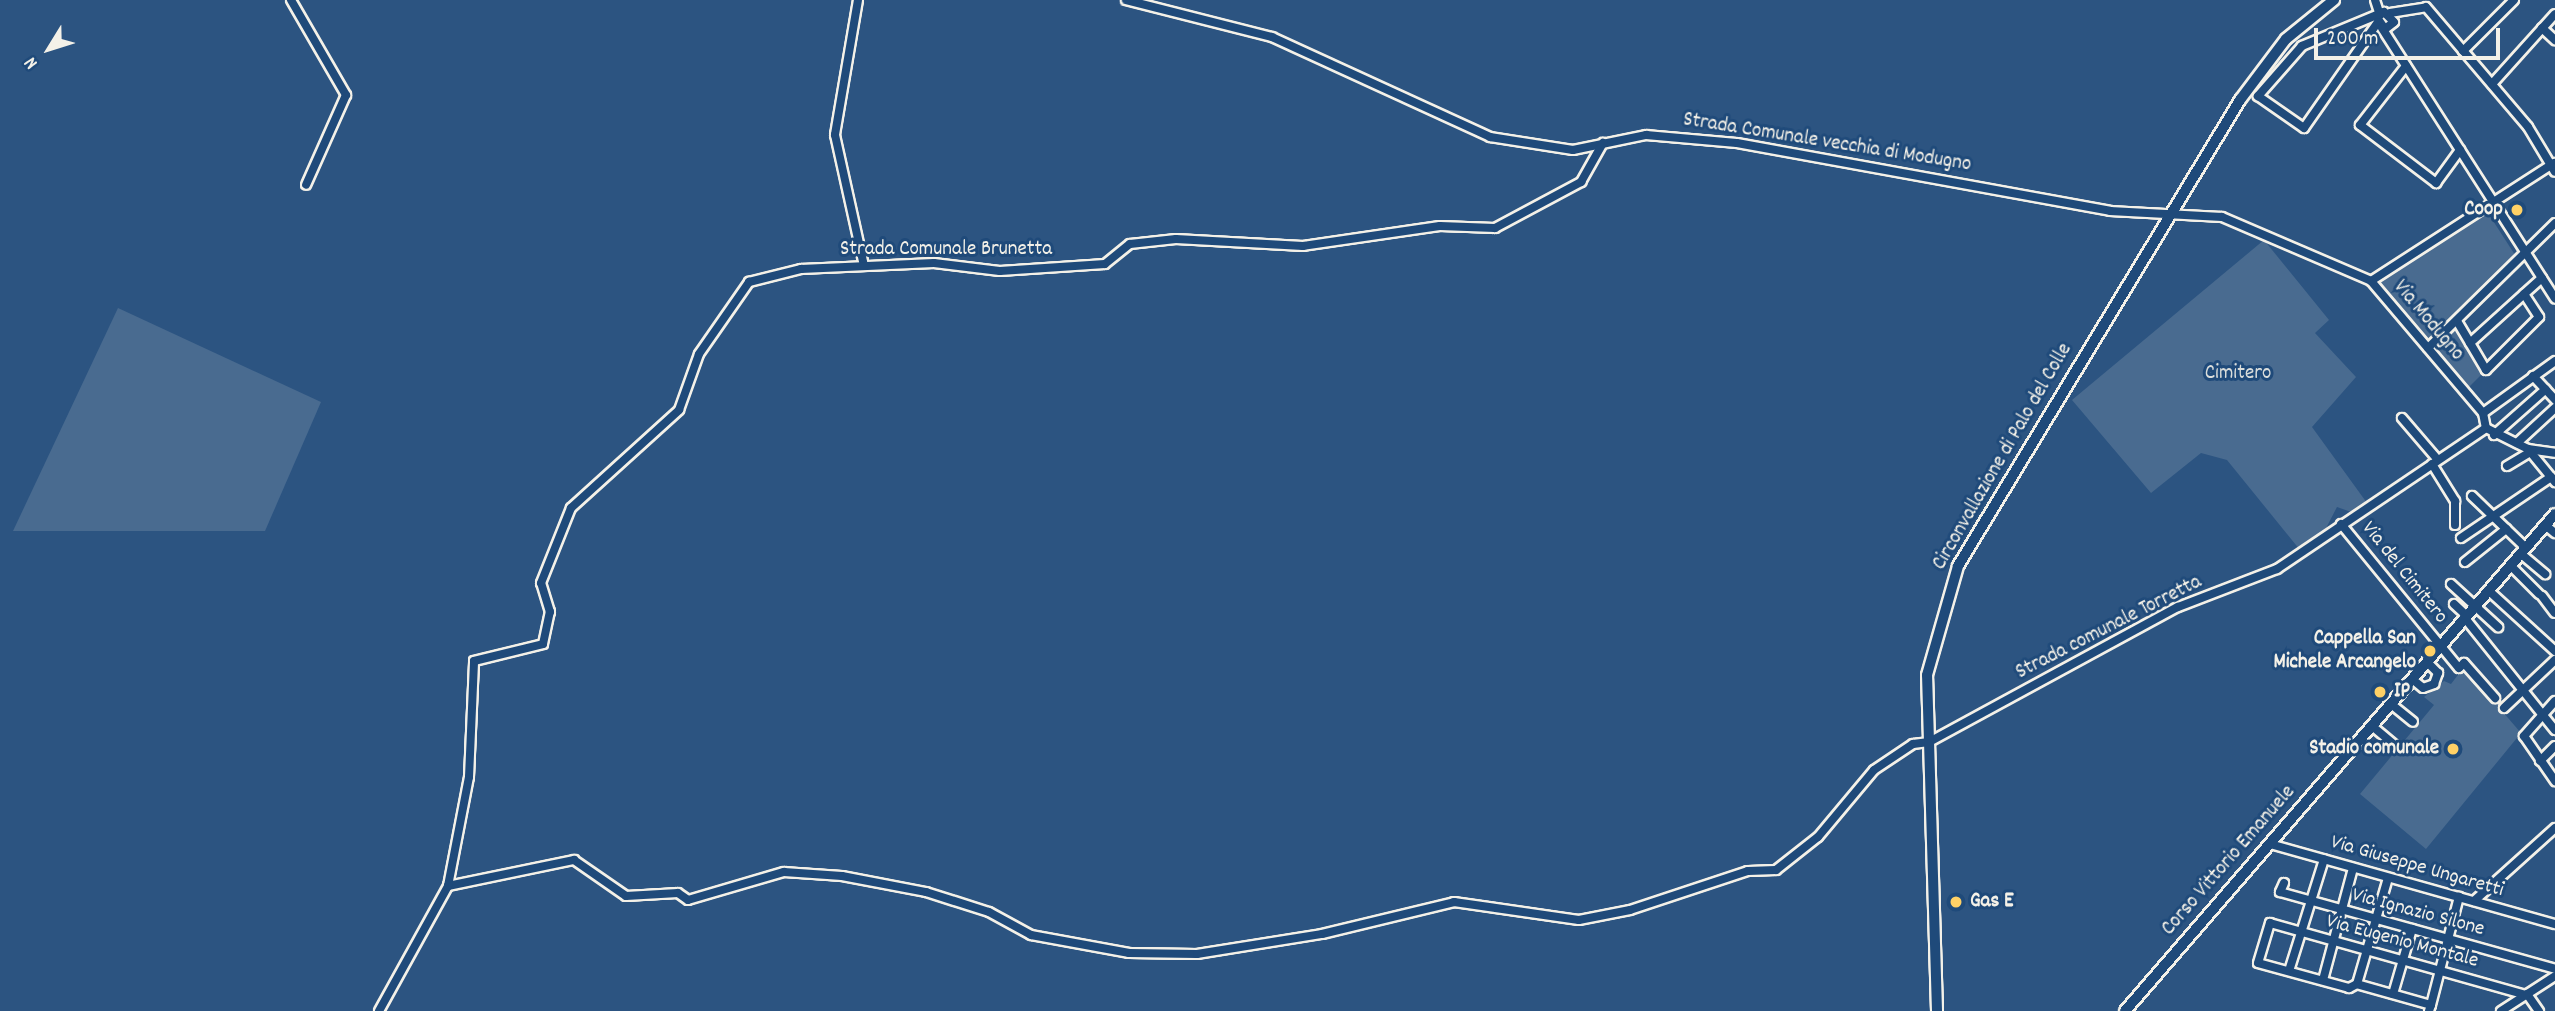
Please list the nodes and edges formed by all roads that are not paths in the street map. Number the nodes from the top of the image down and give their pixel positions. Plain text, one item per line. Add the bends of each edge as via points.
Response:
1 (291, 0) edge
2 (859, 0) edge
3 (1126, 0) edge
4 (2334, 0) edge
5 (2377, 0) edge
6 (2514, 0) edge
7 (2555, 15) edge
8 (2385, 20) junction
9 (2542, 28) junction
10 (2555, 40) edge
11 (2463, 51) junction
12 (2406, 66) junction
13 (2492, 84) junction
14 (1602, 143) junction
15 (2460, 150) junction
16 (2554, 167) edge
17 (306, 185) dead end
18 (2493, 204) junction
19 (2172, 212) junction
20 (2555, 223) edge
21 (2525, 254) junction
22 (864, 267) junction
23 (2542, 278) junction
24 (2371, 281) junction
25 (2524, 294) junction
26 (2554, 295) edge
27 (2457, 321) junction
28 (2470, 342) junction
29 (2428, 348) junction
30 (2554, 362) edge
31 (2533, 376) junction
32 (2546, 390) junction
33 (2555, 400) edge
34 (2555, 408) edge
35 (2483, 413) junction
36 (2402, 418) dead end
37 (2486, 428) junction
38 (2494, 435) junction
39 (2517, 443) junction
40 (2529, 450) junction
41 (2554, 452) edge
42 (2435, 462) junction
43 (2507, 466) dead end
44 (2553, 480) edge
45 (2472, 496) dead end
46 (2555, 514) edge
47 (2493, 516) junction
48 (2341, 524) junction
49 (2455, 525) dead end
50 (2545, 525) junction
51 (2506, 528) junction
52 (2555, 533) edge
53 (2462, 538) dead end
54 (2523, 550) junction
55 (2465, 562) dead end
56 (2510, 565) junction
57 (2545, 574) dead end
58 (2451, 583) dead end
59 (2488, 590) junction
60 (2454, 604) dead end
61 (2474, 606) junction
62 (2555, 613) edge
63 (2465, 616) junction
64 (2498, 627) dead end
65 (2441, 645) junction
66 (2555, 651) edge
67 (2555, 660) edge
68 (2427, 662) junction
69 (2412, 679) junction
70 (2521, 691) junction
71 (2495, 698) dead end
72 (2555, 701) edge
73 (2391, 704) junction
74 (2504, 708) dead end
75 (2541, 714) junction
76 (2413, 722) dead end
77 (2372, 726) junction
78 (2555, 730) edge
79 (1929, 741) junction
80 (2395, 745) dead end
81 (2555, 746) edge
82 (2540, 761) junction
83 (2554, 777) edge
84 (2555, 828) edge
85 (2270, 844) junction
86 (2324, 859) junction
87 (2353, 868) junction
88 (2388, 878) junction
89 (2284, 883) dead end
90 (448, 887) junction
91 (2459, 897) junction
92 (2311, 901) junction
93 (2474, 901) junction
94 (2342, 910) junction
95 (2376, 919) junction
96 (2555, 924) edge
97 (2412, 929) junction
98 (2301, 932) junction
99 (2448, 939) junction
100 (2333, 942) junction
101 (2367, 951) junction
102 (2403, 960) junction
103 (2555, 969) edge
104 (2440, 970) junction
105 (2289, 971) junction
106 (2555, 976) edge
107 (2323, 980) junction
108 (2357, 984) junction
109 (2393, 994) junction
110 (2526, 994) junction
111 (2430, 1008) edge
112 (379, 1011) edge
113 (1937, 1011) edge
114 (2125, 1011) edge
115 (2501, 1011) edge
116 (2539, 1011) edge

1 - 17 street via 346,95
2 - 22 street via 835,135
3 - 14 street, Strada Comunale vecchia di Modugno via 1272,37 1490,136 1573,150
4 - 19 main road, Circonvallazione di Palo del Colle via 2264,65
5 - 8 street
6 - 11 street
7 - 9 street
8 - 8 street via 2302,46 2258,96 2304,128
8 - 11 street via 2426,7
8 - 12 street
9 - 10 street
9 - 13 street
11 - 13 street
12 - 15 street
12 - 15 street via 2360,125 2436,183
13 - 16 street
14 - 19 street, Strada Comunale vecchia di Modugno via 1646,135 1737,143 2110,211
14 - 22 street, Strada Comunale Brunetta via 1581,182 1495,228 1440,226 1303,246 1176,239 1130,244 1105,264 1000,271 934,263
15 - 18 street
16 - 18 street
18 - 21 street
18 - 24 street
19 - 24 street, Via Modugno via 2222,217
19 - 79 main road, Circonvallazione di Palo del Colle via 1958,566 1927,675
20 - 21 street
21 - 23 street
21 - 27 street
22 - 90 street, Strada Comunale Brunetta via 769,272 749,282 699,354 678,410 634,457 575,502 541,583 550,612 543,643 474,661 469,777
23 - 25 street
23 - 26 street
24 - 29 street, Via Modugno
25 - 28 street
25 - 28 street via 2539,317 2486,370
27 - 28 street
27 - 29 street
29 - 35 street, Via Modugno
30 - 31 street
31 - 32 street
31 - 35 street
32 - 33 street
32 - 38 street
34 - 39 street
35 - 37 street, Via Modugno
36 - 42 street
37 - 38 street
37 - 42 street, Strada comunale Torretta
38 - 39 street
39 - 40 street
40 - 41 street
40 - 43 street
40 - 44 street
42 - 48 street, Strada comunale Torretta
42 - 49 street via 2455,501
44 - 47 street
45 - 47 street
46 - 50 main road, Corso Vittorio Emanuele
47 - 51 street
47 - 53 street
48 - 65 street, Via del Cimitero
48 - 79 street, Strada comunale Torretta via 2277,569 2178,607
50 - 52 street
50 - 54 main road, Corso Vittorio Emanuele
51 - 54 street
51 - 55 street
54 - 56 main road, Corso Vittorio Emanuele
54 - 57 street
56 - 59 main road, Corso Vittorio Emanuele
56 - 62 street
58 - 61 street
59 - 61 main road, Corso Vittorio Emanuele
59 - 66 street
60 - 63 street
61 - 63 main road, Corso Vittorio Emanuele
61 - 64 street
63 - 65 main road, Corso Vittorio Emanuele
63 - 70 street
65 - 68 main road, Corso Vittorio Emanuele
65 - 71 street, Via del Cimitero
67 - 70 street
68 - 69 main road, Corso Vittorio Emanuele
68 - 69 street via 2438,673 2434,684 2423,688
69 - 73 main road, Corso Vittorio Emanuele
70 - 74 street
70 - 75 street
72 - 75 street
73 - 76 street
73 - 77 main road, Corso Vittorio Emanuele
75 - 78 street
75 - 82 street via 2525,733
77 - 80 street
77 - 85 main road, Corso Vittorio Emanuele
79 - 90 street, Strada comunale Torretta via 1913,744 1874,770 1818,837 1776,870 1748,870 1671,899 1579,920 1454,902 1197,954 1129,953 1031,935 989,912 926,892 842,876 783,872 688,900 678,893 626,897 573,860
79 - 113 main road, Circonvallazione di Palo del Colle
81 - 82 street
82 - 83 street
84 - 93 street
85 - 86 street, Via Giuseppe Ungaretti
85 - 114 main road, Corso Vittorio Emanuele
86 - 87 street, Via Giuseppe Ungaretti
86 - 92 street
87 - 88 street, Via Giuseppe Ungaretti
87 - 94 street
88 - 91 street, Via Giuseppe Ungaretti
88 - 95 street
89 - 92 street, Via Ignazio Silone via 2280,892
90 - 112 street, Strada Comunale Brunetta
91 - 93 street, Via Giuseppe Ungaretti
91 - 99 street
92 - 94 street, Via Ignazio Silone
92 - 98 street
93 - 96 street, Via Giuseppe Ungaretti
94 - 95 street, Via Ignazio Silone
94 - 100 street
95 - 97 street, Via Ignazio Silone
95 - 101 street
97 - 99 street, Via Ignazio Silone
97 - 102 street
98 - 100 street, Via Eugenio Montale
98 - 105 street
98 - 105 street, Via Eugenio Montale via 2270,923 2258,963
99 - 103 street, Via Ignazio Silone
99 - 104 street
100 - 101 street, Via Eugenio Montale
100 - 107 street
101 - 102 street, Via Eugenio Montale
101 - 108 street
102 - 104 street, Via Eugenio Montale
102 - 109 street
104 - 110 street, Via Eugenio Montale
104 - 111 street
105 - 107 street
106 - 110 street
107 - 108 street via 2349,988
108 - 109 street
109 - 111 street
110 - 115 street
110 - 116 street

